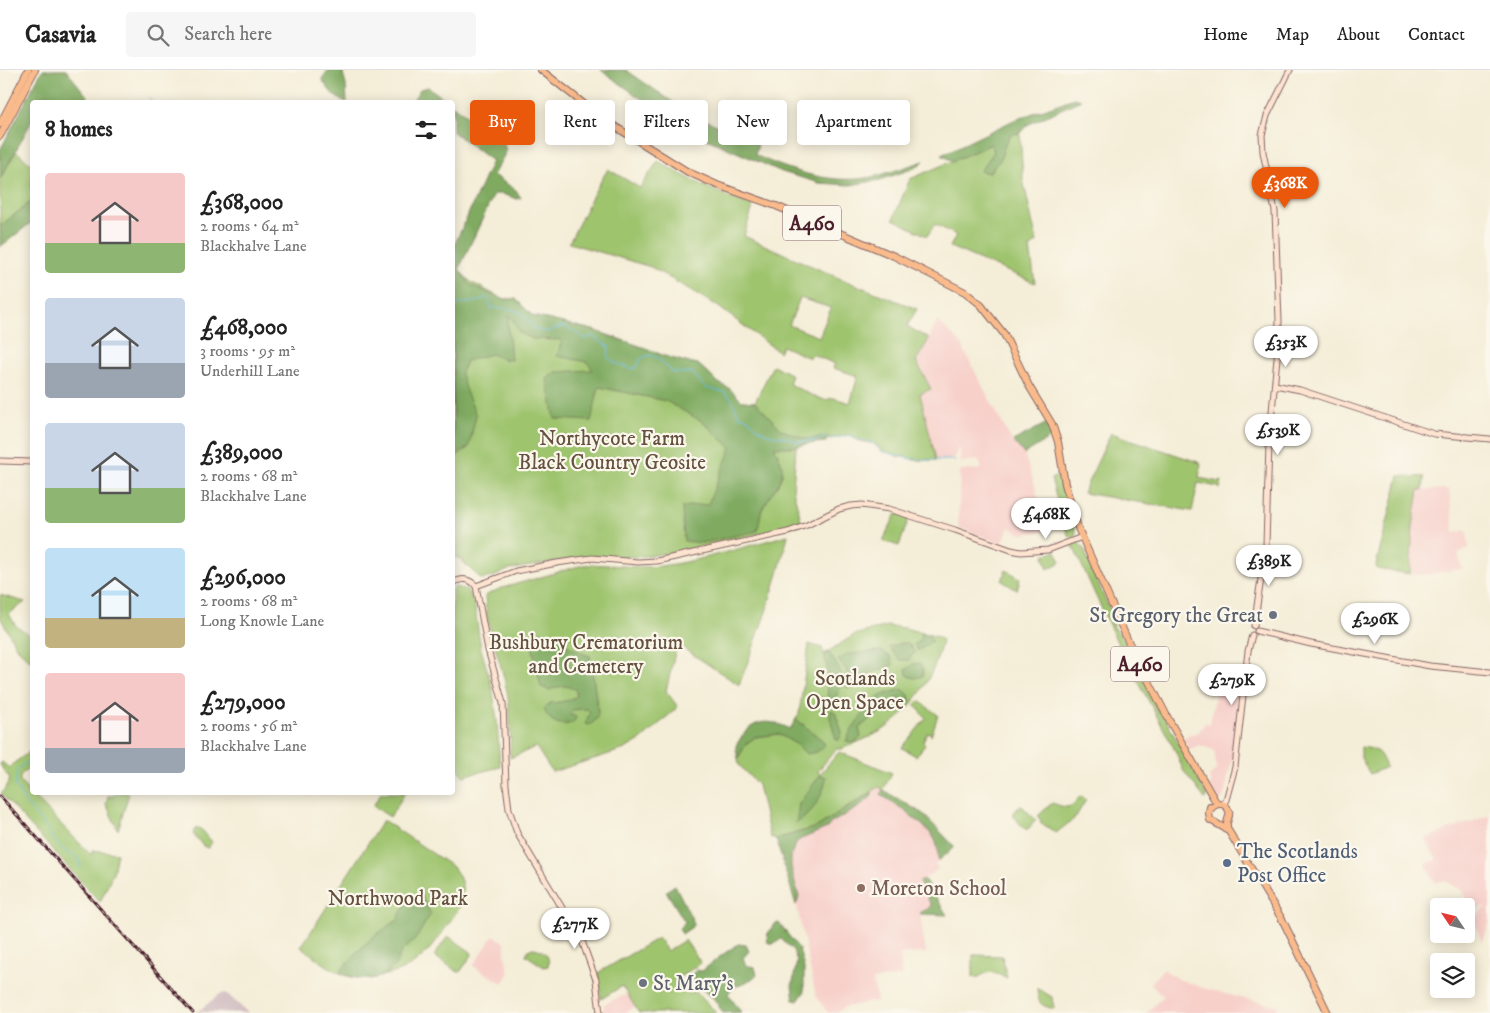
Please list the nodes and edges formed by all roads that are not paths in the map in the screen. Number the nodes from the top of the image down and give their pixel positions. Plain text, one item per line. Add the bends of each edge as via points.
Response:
1 (28, 70) edge
2 (35, 70) edge
3 (541, 70) edge
4 (1290, 70) edge
5 (0, 124) edge
6 (0, 136) edge
7 (1275, 385) junction
8 (1490, 439) edge
9 (0, 461) edge
10 (30, 462) edge
11 (1082, 537) junction
12 (455, 582) edge
13 (476, 586) junction
14 (1254, 631) junction
15 (1490, 672) edge
16 (1212, 796) junction
17 (1220, 804) junction
18 (1210, 810) junction
19 (1227, 821) junction
20 (1219, 825) junction
21 (1228, 830) junction
22 (600, 1013) edge
23 (1328, 1013) edge

1 - 5 highway
2 - 6 highway
3 - 11 highway, A460 via 603,119 688,172 894,256 975,299 1004,334 1052,424 1069,502
4 - 7 street via 1267,116 1262,135 1274,201 1278,248 1279,321
7 - 8 street via 1300,390 1434,434
7 - 14 street via 1269,443 1266,545
9 - 10 street
11 - 13 street via 1048,550 1022,552 888,509 857,505 839,509 788,532 667,559 638,562 585,559 516,571
11 - 16 highway, A460 via 1128,641
12 - 13 street via 465,579
13 - 22 street via 488,650 504,703 509,809 517,833 582,941 596,980
14 - 15 street via 1430,666
14 - 17 street via 1248,651 1235,767 1226,800
16 - 17 highway, A460
16 - 18 highway
17 - 18 highway
17 - 19 highway via 1230,813
18 - 20 highway via 1210,820
19 - 20 highway
19 - 21 highway
20 - 21 highway
21 - 23 highway via 1280,916

